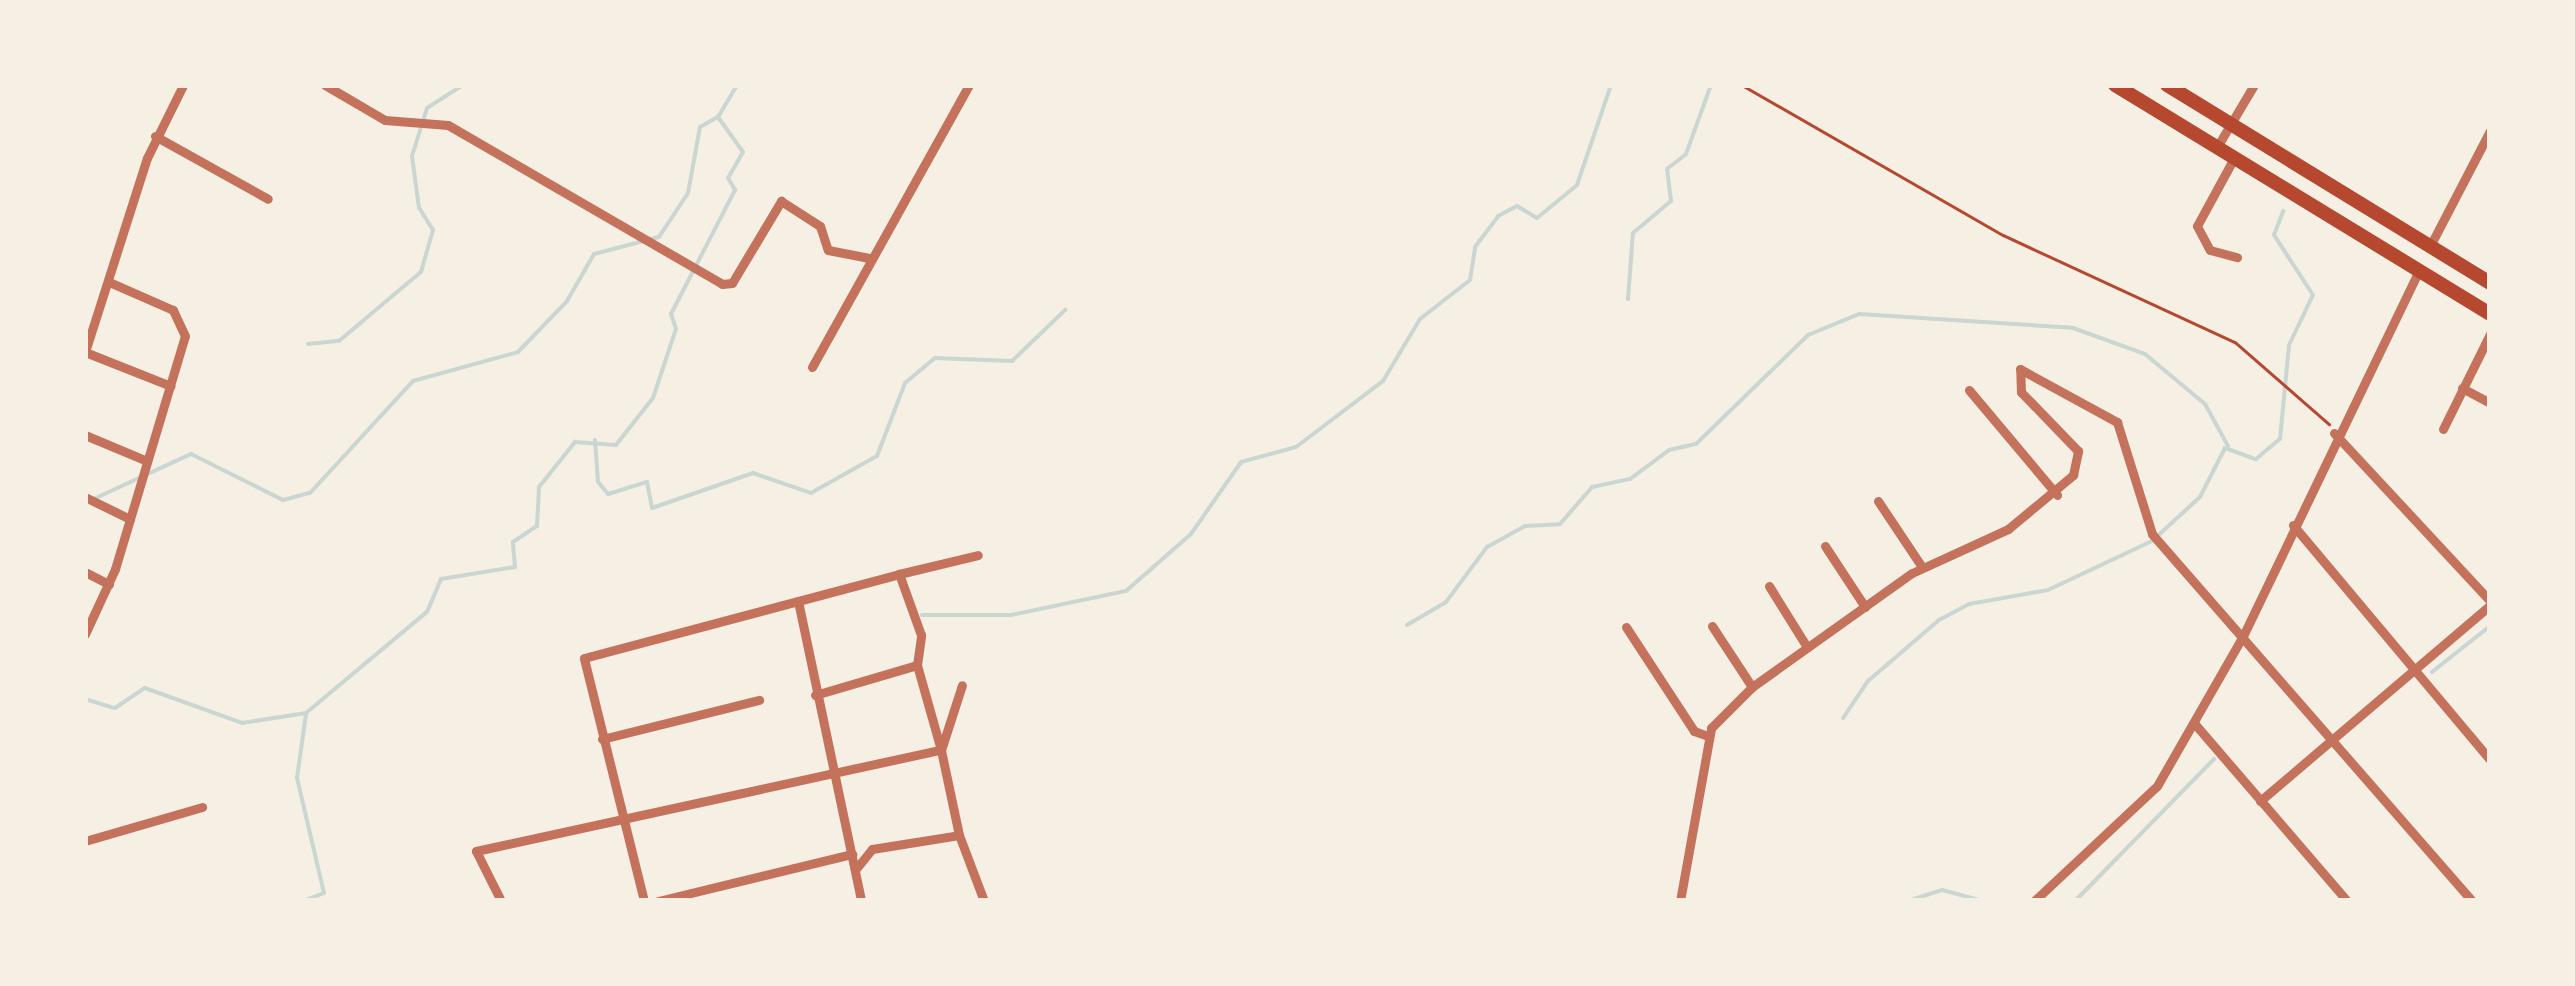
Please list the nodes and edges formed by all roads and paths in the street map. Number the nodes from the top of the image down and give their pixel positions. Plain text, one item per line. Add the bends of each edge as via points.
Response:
1 (182, 85) edge
2 (325, 85) edge
3 (969, 85) edge
4 (1742, 85) edge
5 (2115, 85) edge
6 (2166, 85) edge
7 (2254, 85) edge
8 (2230, 124) junction
9 (2490, 131) edge
10 (155, 136) junction
11 (2217, 147) junction
12 (2234, 158) junction
13 (268, 200) dead end
14 (2429, 248) junction
15 (869, 258) junction
16 (2237, 258) dead end
17 (2418, 272) junction
18 (109, 282) junction
19 (2490, 284) edge
20 (2490, 314) edge
21 (2490, 334) edge
22 (85, 352) edge
23 (812, 367) dead end
24 (171, 386) junction
25 (2462, 388) junction
26 (1968, 390) dead end
27 (2490, 402) edge
28 (2443, 428) dead end
29 (2335, 430) junction
30 (85, 434) edge
31 (146, 460) junction
32 (2057, 494) junction
33 (85, 497) edge
34 (1878, 501) dead end
35 (130, 519) junction
36 (2292, 525) junction
37 (1825, 546) dead end
38 (978, 555) dead end
39 (1922, 567) junction
40 (85, 572) edge
41 (899, 574) junction
42 (109, 584) junction
43 (1770, 586) dead end
44 (798, 601) junction
45 (2490, 603) edge
46 (1866, 607) junction
47 (1712, 626) dead end
48 (1626, 627) dead end
49 (85, 634) edge
50 (2242, 636) junction
51 (1807, 646) junction
52 (917, 665) junction
53 (2414, 671) junction
54 (962, 685) dead end
55 (1752, 687) junction
56 (814, 695) junction
57 (759, 700) dead end
58 (2194, 723) junction
59 (1708, 736) junction
60 (602, 739) junction
61 (2333, 741) junction
62 (941, 750) junction
63 (2490, 760) edge
64 (834, 775) junction
65 (2260, 801) junction
66 (202, 806) dead end
67 (623, 824) junction
68 (959, 834) junction
69 (85, 841) edge
70 (852, 854) junction
71 (855, 870) junction
72 (501, 901) edge
73 (644, 901) edge
74 (658, 901) edge
75 (861, 901) edge
76 (984, 901) edge
77 (1680, 901) edge
78 (2034, 901) edge
79 (2347, 901) edge
80 (2472, 901) edge

1 - 10 street
2 - 15 street via 386,120 448,125 722,284 732,284 781,201 820,226 828,250
3 - 15 street via 936,156
4 - 29 path via 2003,235 2235,342
5 - 11 highway
6 - 8 highway
7 - 8 street
8 - 11 street
8 - 14 highway
9 - 14 street
10 - 13 street
10 - 18 street
11 - 12 highway
12 - 16 street via 2197,226 2210,250
12 - 17 highway
14 - 19 highway
15 - 23 street
17 - 20 highway
17 - 29 street
18 - 22 street
18 - 24 street via 184,324
21 - 25 street
22 - 24 street
24 - 31 street
25 - 27 street
25 - 28 street
26 - 32 street
29 - 36 street
29 - 45 street
30 - 31 street
31 - 35 street
32 - 39 street
32 - 50 street via 2078,451 2021,392 2020,369 2117,422 2155,537
33 - 35 street
34 - 39 street
35 - 42 street
36 - 50 street
36 - 53 street
37 - 46 street
38 - 41 street
39 - 46 street
40 - 42 street
41 - 44 street
41 - 52 street via 921,634
42 - 49 street
43 - 51 street
44 - 56 street
44 - 60 street via 592,649 582,674
45 - 53 street
46 - 51 street
47 - 55 street
48 - 59 street via 1694,731
50 - 58 street
50 - 61 street
51 - 55 street
52 - 56 street
52 - 62 street
53 - 61 street
53 - 63 street
54 - 62 street
55 - 59 street
56 - 64 street
57 - 60 street
58 - 65 street
58 - 78 street via 2130,819
59 - 77 street
60 - 67 street
61 - 65 street
61 - 80 street
62 - 64 street
62 - 68 street
64 - 67 street
64 - 70 street
65 - 79 street
66 - 69 street
67 - 72 street via 476,851
67 - 73 street
68 - 71 street via 872,849
68 - 76 street
70 - 71 street
70 - 74 street
71 - 75 street

